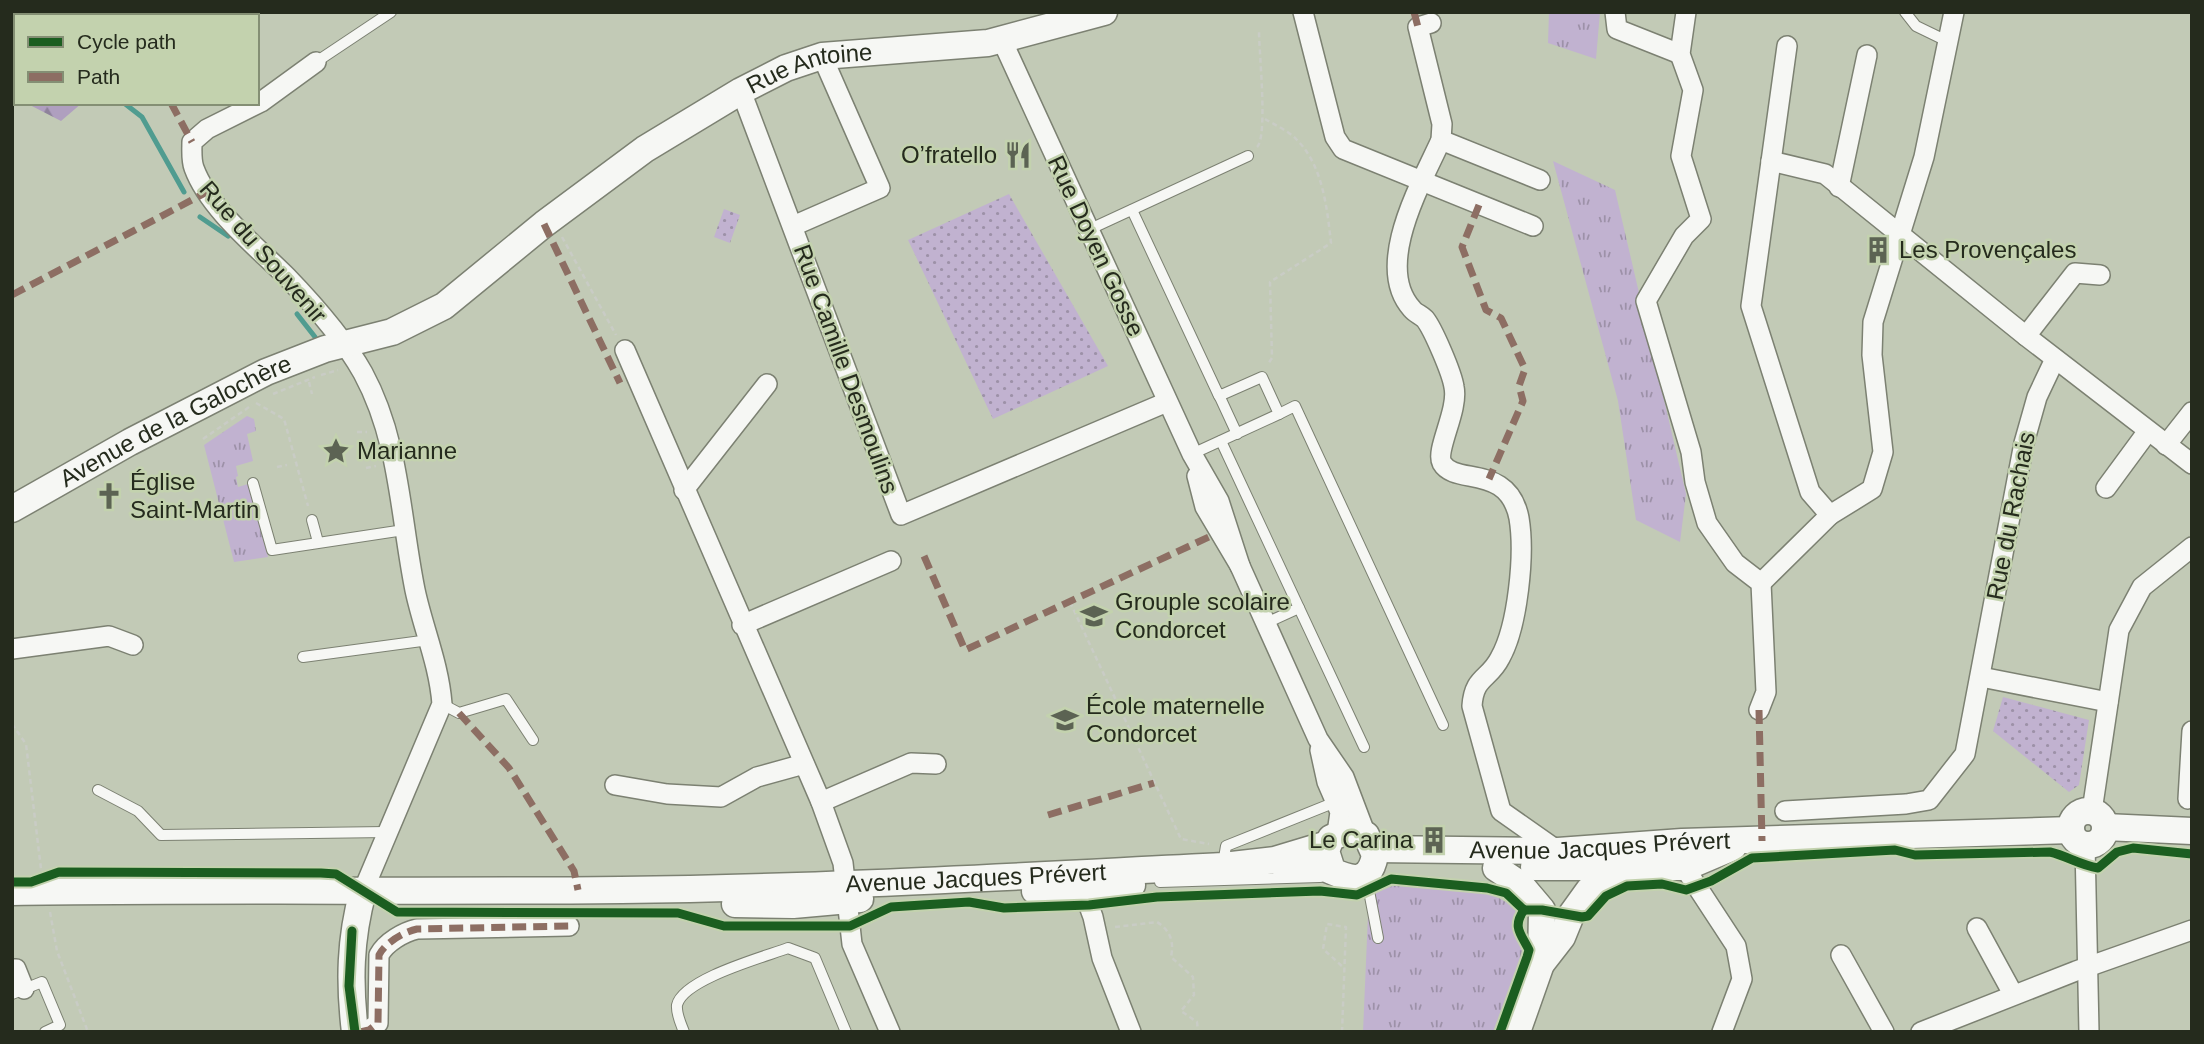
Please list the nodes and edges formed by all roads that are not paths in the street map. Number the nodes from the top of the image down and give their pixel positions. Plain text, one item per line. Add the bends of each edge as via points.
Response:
1 (391, 12) edge
2 (1104, 12) edge
3 (1303, 12) edge
4 (1615, 12) edge
5 (1686, 12) edge
6 (1905, 12) edge
7 (1954, 12) edge
8 (1431, 23) dead end
9 (1001, 38) junction
10 (1949, 42) junction
11 (1787, 46) dead end
12 (1680, 54) junction
13 (1867, 55) dead end
14 (822, 56) junction
15 (316, 62) joint
16 (741, 91) junction
17 (259, 103) edge
18 (255, 105) edge
19 (1441, 140) junction
20 (1248, 156) road end
21 (1771, 160) junction
22 (1540, 180) dead end
23 (1422, 182) junction
24 (1839, 187) junction
25 (1132, 210) junction
26 (793, 226) junction
27 (1532, 226) dead end
28 (1088, 230) junction
29 (1898, 233) junction
30 (2100, 275) dead end
31 (2026, 337) junction
32 (625, 350) road end
33 (348, 351) junction
34 (2055, 359) junction
35 (767, 384) dead end
36 (1218, 393) junction
37 (1167, 402) junction
38 (2192, 412) edge
39 (1279, 414) junction
40 (2148, 431) junction
41 (1237, 434) junction
42 (1221, 441) junction
43 (2166, 445) junction
44 (1192, 454) junction
45 (2192, 464) edge
46 (253, 483) dead end
47 (2106, 488) dead end
48 (684, 490) junction
49 (12, 509) edge
50 (1830, 515) junction
51 (312, 520) road end
52 (405, 534) junction
53 (318, 542) junction
54 (2192, 547) edge
55 (891, 561) dead end
56 (1761, 583) junction
57 (1299, 608) junction
58 (1266, 623) junction
59 (742, 625) junction
60 (429, 640) junction
61 (133, 645) dead end
62 (12, 649) edge
63 (303, 657) dead end
64 (1981, 677) junction
65 (2108, 702) junction
66 (442, 704) junction
67 (1759, 710) dead end
68 (1443, 725) dead end
69 (2192, 732) edge
70 (533, 740) dead end
71 (1364, 747) dead end
72 (804, 764) junction
73 (936, 764) dead end
74 (615, 785) dead end
75 (98, 790) dead end
76 (1345, 799) junction
77 (2188, 799) dead end
78 (821, 802) junction
79 (1785, 811) dead end
80 (1513, 819) junction
81 (2098, 819) junction
82 (2192, 831) edge
83 (387, 832) junction
84 (2078, 838) junction
85 (1332, 839) junction
86 (1762, 841) junction
87 (1717, 842) junction
88 (1665, 843) junction
89 (1501, 860) junction
90 (1224, 862) junction
91 (1357, 862) junction
92 (1559, 862) junction
93 (1686, 867) junction
94 (1624, 868) junction
95 (1153, 882) junction
96 (363, 891) junction
97 (12, 892) edge
98 (847, 893) junction
99 (1085, 895) junction
100 (1542, 910) junction
101 (1571, 915) junction
102 (569, 926) dead end
103 (1977, 928) dead end
104 (2192, 930) edge
105 (1378, 938) dead end
106 (1841, 955) dead end
107 (1541, 964) junction
108 (2087, 968) junction
109 (12, 969) edge
110 (18, 991) edge
111 (2013, 994) junction
112 (45, 1032) edge
113 (357, 1032) edge
114 (684, 1032) edge
115 (846, 1032) edge
116 (890, 1032) edge
117 (1131, 1032) edge
118 (1517, 1032) edge
119 (1721, 1032) edge
120 (1884, 1032) edge
121 (1922, 1032) edge
122 (2089, 1032) edge

1 - 15 lane, Rue du Souvenir
2 - 9 main road, Rue Antoine
3 - 23 street via 1335,137 1343,149
4 - 12 street via 1617,29
5 - 12 street
6 - 10 lane via 1916,26
7 - 10 street
8 - 19 street via 1418,27 1442,124
9 - 14 main road, Rue Antoine via 988,43
9 - 28 street, Rue Doyen Gosse
10 - 29 street via 1924,157
11 - 21 street
12 - 56 street via 1693,90 1681,156 1701,219 1684,236 1646,300 1707,523 1735,563
13 - 24 street
14 - 16 main road, Rue Antoine
14 - 26 street, Rue Camille Desmoulins via 880,188
15 - 17 street, Rue du Souvenir
16 - 26 street, Rue Camille Desmoulins
16 - 33 main road, Rue Antoine via 645,149 443,306
18 - 33 street, Rue du Souvenir via 207,129 192,142 192,165 216,203
19 - 22 street
19 - 23 street
20 - 25 lane
21 - 24 street via 1825,174
21 - 50 street via 1751,306 1810,492
23 - 27 street
23 - 80 street via 1397,248 1397,275 1411,308 1425,319 1454,384 1456,406 1440,452 1442,463 1449,470 1500,485 1512,498 1518,517 1521,565 1507,645 1499,662 1480,678 1472,706 1495,796 1501,811
24 - 29 street
25 - 28 lane
25 - 36 lane
26 - 37 street, Rue Camille Desmoulins via 901,515
28 - 37 street, Rue Doyen Gosse
29 - 31 street
29 - 50 street via 1873,322 1882,452 1872,489
30 - 31 street via 2075,272
31 - 34 street
32 - 48 street
33 - 49 main road, Avenue de la Galochère via 267,372
33 - 52 street, Rue du Souvenir via 388,431
34 - 40 street
34 - 64 street, Rue du Rachais via 2037,397 2024,443
35 - 48 street
36 - 39 lane via 1262,377
36 - 41 lane
37 - 44 street, Rue Doyen Gosse
38 - 43 street
39 - 41 lane
39 - 68 lane via 1295,406
40 - 43 street
40 - 47 street
41 - 42 lane
42 - 44 lane
42 - 57 lane
43 - 45 street
44 - 58 street, Rue Doyen Gosse via 1205,506
46 - 53 lane via 272,550
48 - 59 street
50 - 56 street
51 - 53 lane
52 - 53 lane
52 - 60 street, Rue du Souvenir
54 - 65 street via 2142,587 2119,630
55 - 59 street
56 - 67 street via 1766,692
57 - 58 lane
57 - 71 lane
58 - 76 street, Rue Doyen Gosse via 1318,739 1343,777
59 - 72 street
60 - 63 lane
60 - 66 street, Rue du Souvenir
61 - 62 street via 109,636
64 - 65 street
64 - 79 street, Rue du Rachais via 1965,754 1929,800
65 - 81 street
66 - 70 lane via 459,713 506,699
66 - 83 street
69 - 77 street
72 - 74 street via 757,777 721,797
72 - 78 street
73 - 78 street via 911,763
75 - 83 lane via 138,811 161,835
76 - 85 street, Rue Doyen Gosse
76 - 90 lane
76 - 91 street, Rue Doyen Gosse
78 - 98 street via 843,863
80 - 89 street via 1514,843
80 - 92 street
81 - 82 main road
81 - 84 main road via 2076,816
83 - 96 street
84 - 86 main road
84 - 108 street
85 - 90 main road, Avenue Jacques Prévert via 1275,860
85 - 91 main road via 1326,858
85 - 91 main road, Avenue Jacques Prévert via 1351,830
86 - 87 main road, Avenue Jacques Prévert
86 - 93 main road, Avenue Jacques Prévert via 1727,849
87 - 88 main road, Avenue Jacques Prévert
87 - 93 street via 1694,854
88 - 92 main road, Avenue Jacques Prévert
88 - 93 street
89 - 91 main road, Avenue Jacques Prévert
89 - 92 main road, Avenue Jacques Prévert
89 - 100 main road
90 - 91 main road, Avenue Jacques Prévert
90 - 95 main road, Avenue Jacques Prévert
90 - 99 main road, Avenue Jacques Prévert
91 - 95 lane
91 - 105 lane via 1369,891
92 - 94 main road, Avenue Jacques Prévert
92 - 100 main road
92 - 101 main road via 1570,886
93 - 94 main road, Avenue Jacques Prévert
93 - 119 street via 1736,946 1742,979
94 - 101 main road via 1589,890
95 - 99 main road, Avenue Jacques Prévert
96 - 97 main road, Avenue Jacques Prévert via 47,881
96 - 98 main road, Avenue Jacques Prévert
96 - 113 main road via 352,931 349,986
98 - 99 main road, Avenue Jacques Prévert
98 - 116 street via 852,944
99 - 117 street via 1102,958
100 - 107 main road
101 - 107 main road via 1562,937
102 - 113 street via 408,931 382,949 377,1023
103 - 111 street
104 - 108 street
106 - 120 street
107 - 118 main road
108 - 111 street
108 - 122 street
109 - 110 street via 16,969
110 - 112 lane via 42,982 60,1025
111 - 121 street
114 - 115 lane via 678,1001 702,981 788,948 815,958

